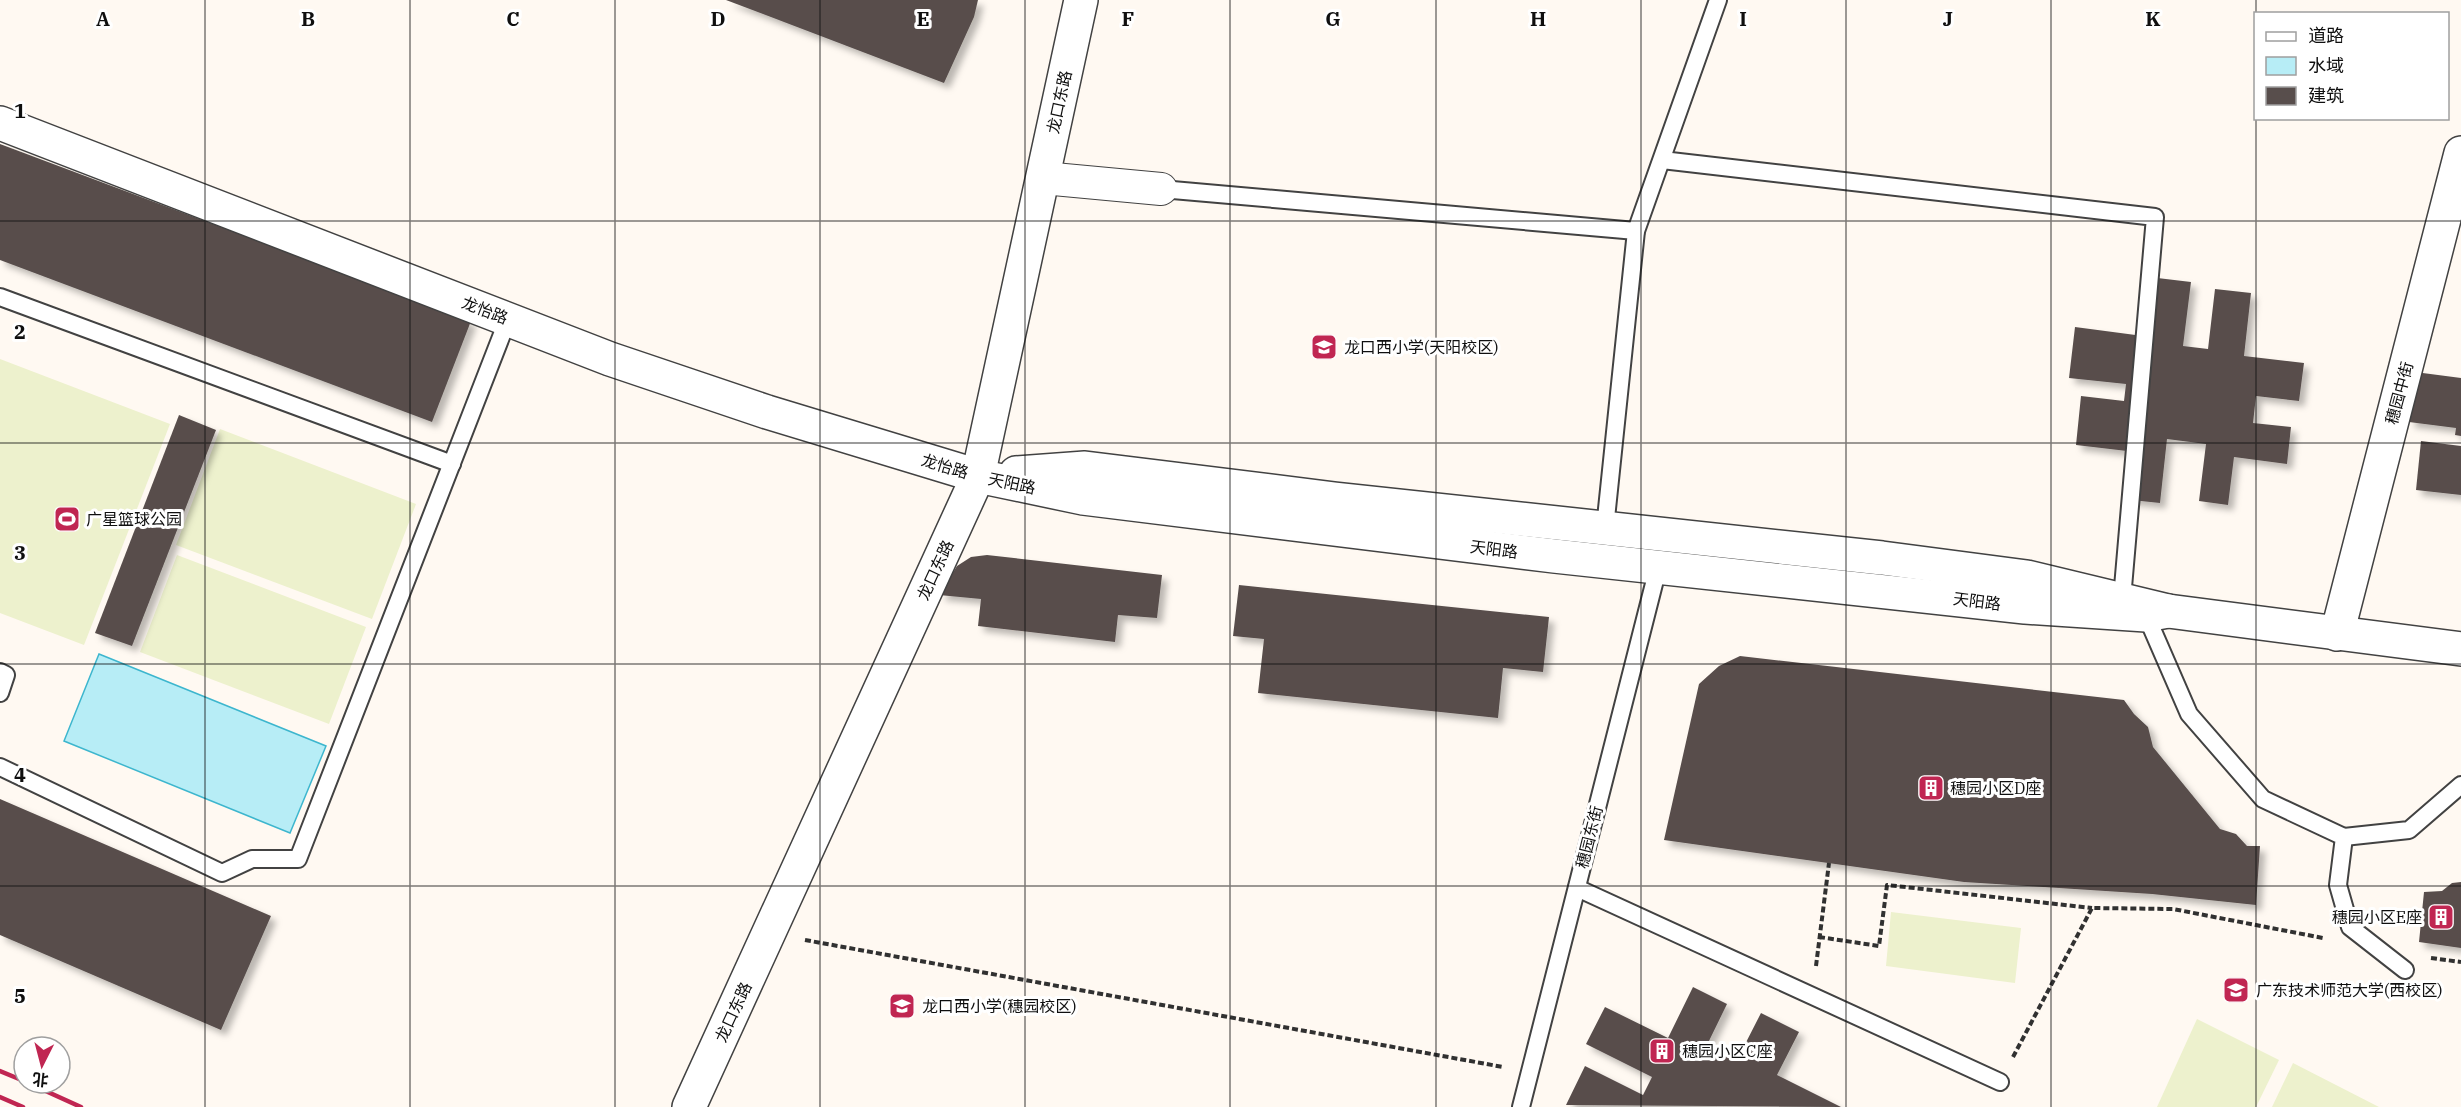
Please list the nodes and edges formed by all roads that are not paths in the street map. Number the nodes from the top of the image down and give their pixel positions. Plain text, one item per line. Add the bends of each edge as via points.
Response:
1 (1082, 0) edge
2 (1718, 0) edge
3 (0, 123) edge
4 (2461, 153) edge
5 (1662, 160) junction
6 (1043, 178) junction
7 (1161, 189) joint
8 (1636, 231) junction
9 (0, 297) edge
10 (508, 319) junction
11 (452, 464) junction
12 (978, 476) junction
13 (1605, 528) junction
14 (1658, 567) junction
15 (2145, 608) junction
16 (2337, 634) junction
17 (2461, 650) edge
18 (0, 672) edge
19 (0, 693) edge
20 (0, 767) edge
21 (2461, 785) edge
22 (2344, 837) junction
23 (1577, 888) junction
24 (2405, 970) dead end
25 (2000, 1082) road end
26 (689, 1107) edge
27 (1521, 1107) edge

1 - 6 street, 龙口东路
2 - 5 lane
3 - 10 street, 龙怡路
4 - 16 street, 穗园中街
5 - 8 lane
5 - 15 lane via 2155,217
6 - 7 street
6 - 12 street, 龙口东路
7 - 8 lane
8 - 13 lane
9 - 11 lane
10 - 11 lane
10 - 12 street, 龙怡路 via 755,408
11 - 20 lane via 298,859 252,859 222,873
12 - 13 street, 天阳路 via 1085,468
12 - 14 street, 天阳路 via 1083,498
12 - 26 street, 龙口东路
13 - 15 street, 天阳路 via 2027,577
14 - 15 street, 天阳路 via 2025,607
14 - 23 lane, 穗园东街
15 - 16 street, 天阳路
15 - 22 lane via 2189,714 2263,799
16 - 17 street, 天阳路
18 - 19 lane via 6,675
21 - 22 lane via 2409,830
22 - 24 lane via 2338,885 2350,927
23 - 25 lane
23 - 27 lane, 穗园东街

